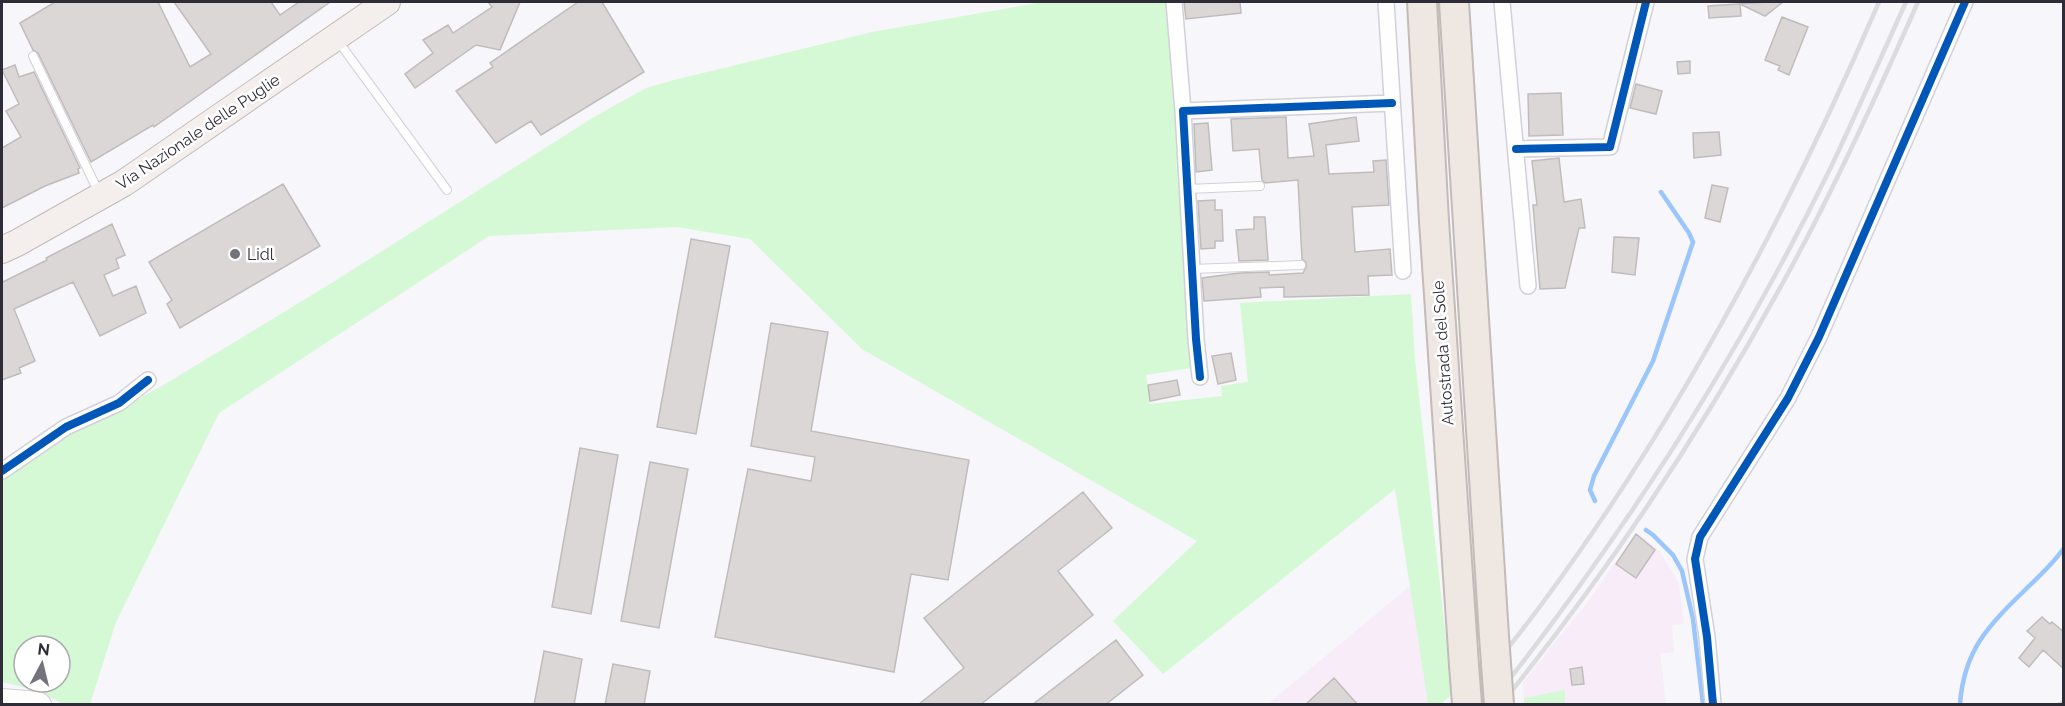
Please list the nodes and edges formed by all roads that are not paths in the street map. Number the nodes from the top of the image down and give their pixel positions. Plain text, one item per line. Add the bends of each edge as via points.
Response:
1 (387, 2) edge
2 (1174, 2) edge
3 (1386, 2) edge
4 (1422, 2) edge
5 (1454, 2) edge
6 (1502, 2) edge
7 (1646, 2) edge
8 (1965, 2) edge
9 (335, 38) junction
10 (33, 56) dead end
11 (1392, 103) junction
12 (1182, 111) junction
13 (1515, 149) junction
14 (1260, 186) dead end
15 (1187, 189) junction
16 (447, 190) dead end
17 (101, 196) junction
18 (2, 250) edge
19 (1300, 265) dead end
20 (1192, 269) junction
21 (1403, 271) dead end
22 (1528, 286) dead end
23 (1200, 377) dead end
24 (148, 380) dead end
25 (2, 471) edge
26 (2, 699) edge
27 (41, 705) edge
28 (1467, 705) edge
29 (1499, 705) edge
30 (1713, 705) edge

1 - 9 main road, Via Nazionale delle Puglie
2 - 12 street
3 - 11 street
4 - 28 highway, Autostrada del Sole, bridge
5 - 29 highway, Autostrada del Sole, bridge
6 - 13 street
7 - 13 street via 1610,147
8 - 30 street via 1819,338 1788,398 1700,537 1695,559
9 - 16 lane
9 - 17 main road, Via Nazionale delle Puglie
10 - 17 lane
11 - 12 street
11 - 21 street
12 - 15 street
13 - 22 street
14 - 15 lane
15 - 20 street
17 - 18 main road, Via Nazionale delle Puglie
19 - 20 lane
20 - 23 street
24 - 25 street via 119,403 66,427
26 - 27 street

